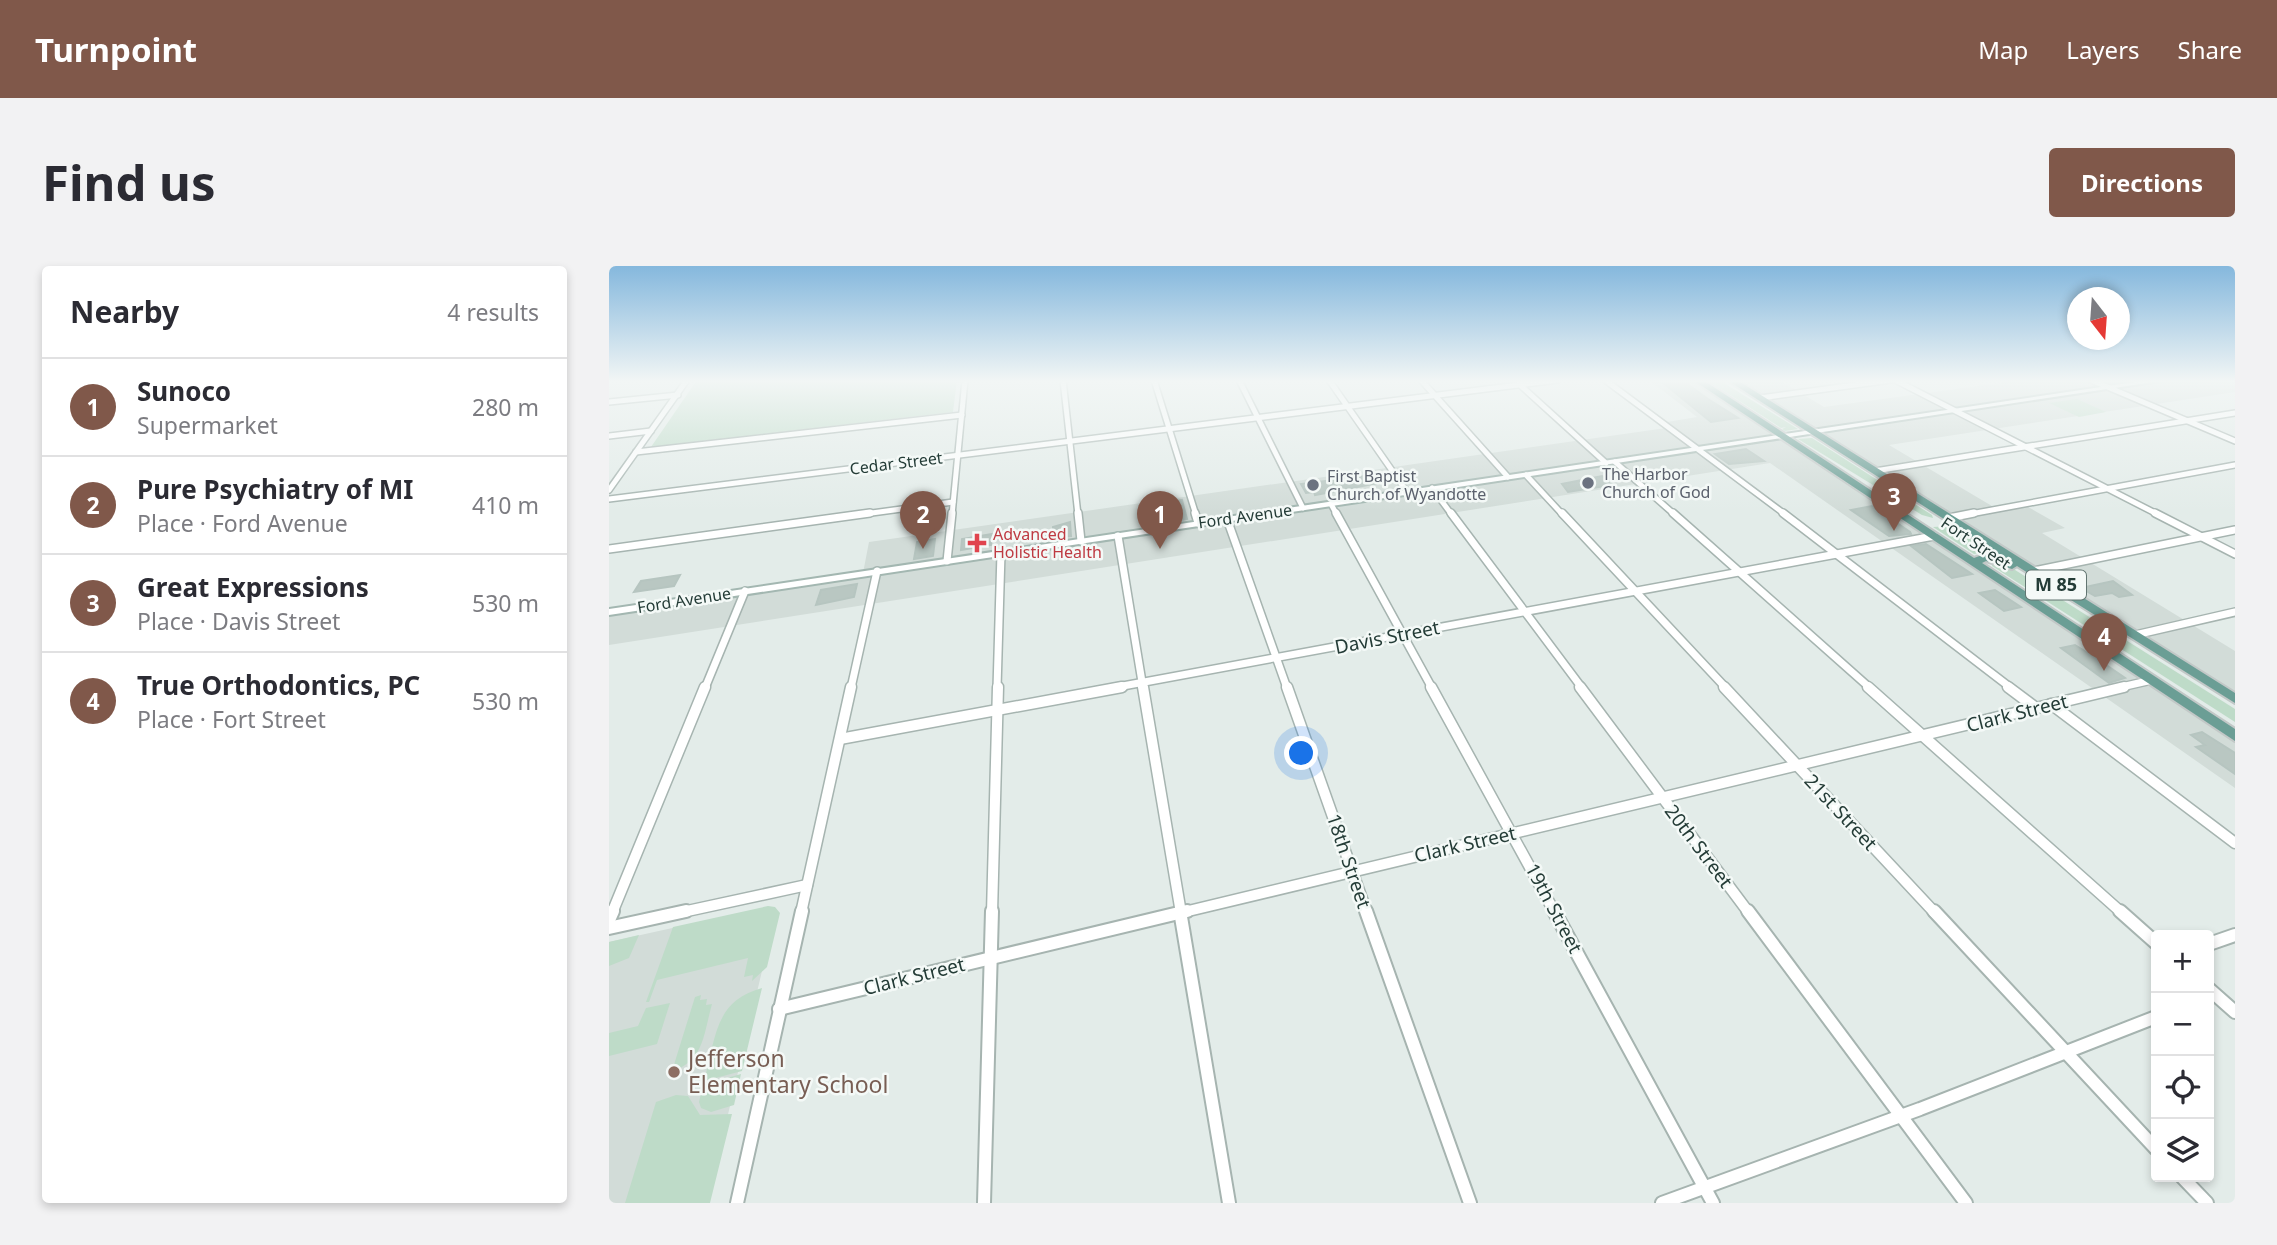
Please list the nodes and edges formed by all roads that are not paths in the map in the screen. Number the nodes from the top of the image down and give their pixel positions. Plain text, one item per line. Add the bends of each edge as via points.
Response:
1 (656, 424) edge
2 (885, 424) edge
3 (961, 424) edge
4 (1067, 424) edge
5 (1167, 424) edge
6 (1212, 424) edge
7 (1261, 424) edge
8 (1360, 424) edge
9 (1460, 424) edge
10 (1565, 424) edge
11 (1663, 424) edge
12 (1764, 424) edge
13 (1802, 424) edge
14 (1866, 424) edge
15 (1981, 424) edge
16 (2171, 424) edge
17 (2194, 424) edge
18 (1169, 429) junction
19 (651, 431) junction
20 (1814, 431) junction
21 (609, 436) edge
22 (1783, 436) junction
23 (1069, 441) junction
24 (2235, 441) edge
25 (2026, 447) junction
26 (1697, 449) junction
27 (636, 452) junction
28 (957, 456) junction
29 (1610, 462) junction
30 (2235, 466) edge
31 (1875, 471) junction
32 (1526, 475) junction
33 (619, 477) junction
34 (1508, 477) junction
35 (609, 478) edge
36 (1432, 488) junction
37 (2106, 489) junction
38 (609, 490) edge
39 (1407, 492) junction
40 (609, 499) edge
41 (953, 502) junction
42 (1331, 504) junction
43 (1303, 508) junction
44 (1907, 518) junction
45 (1949, 518) junction
46 (1227, 519) junction
47 (1198, 523) junction
48 (2235, 530) edge
49 (1118, 536) junction
50 (1934, 536) junction
51 (2202, 537) junction
52 (1081, 541) junction
53 (609, 549) edge
54 (1001, 553) junction
55 (1836, 554) junction
56 (2235, 554) edge
57 (947, 561) junction
58 (1974, 563) junction
59 (877, 571) junction
60 (2034, 571) junction
61 (1738, 572) junction
62 (745, 591) junction
63 (1634, 591) junction
64 (609, 612) edge
65 (1525, 612) junction
66 (2235, 612) edge
67 (2132, 633) junction
68 (1403, 634) junction
69 (1277, 658) junction
70 (1142, 683) junction
71 (2156, 683) junction
72 (2235, 699) edge
73 (2051, 704) junction
74 (2036, 708) junction
75 (997, 710) junction
76 (2235, 726) edge
77 (1923, 736) junction
78 (2235, 736) edge
79 (839, 739) junction
80 (1798, 766) junction
81 (1662, 797) junction
82 (1513, 833) junction
83 (2235, 843) edge
84 (1353, 872) junction
85 (807, 885) junction
86 (1180, 912) junction
87 (609, 920) edge
88 (609, 928) edge
89 (2235, 935) edge
90 (2151, 939) edge
91 (2214, 942) edge
92 (991, 958) junction
93 (2214, 995) edge
94 (779, 1009) junction
95 (2235, 1012) edge
96 (2151, 1019) edge
97 (2066, 1052) junction
98 (1901, 1116) junction
99 (2151, 1144) edge
100 (2187, 1182) edge
101 (1704, 1187) junction
102 (737, 1203) edge
103 (984, 1203) edge
104 (1229, 1203) edge
105 (1470, 1203) edge
106 (1662, 1203) edge
107 (1713, 1203) edge
108 (1966, 1203) edge
109 (2207, 1203) edge

1 - 19 street
2 - 27 street
3 - 28 street
4 - 23 street
5 - 18 street
6 - 18 street, Cedar Street
7 - 43 street
8 - 39 street
9 - 34 street
10 - 29 street
11 - 26 street
12 - 22 main road, Fort Street / M 85
13 - 20 main road, Fort Street / M 85
14 - 20 main road, Ford Avenue
15 - 25 street
16 - 25 street
17 - 24 street
18 - 23 street, Cedar Street
18 - 47 street
19 - 21 street
19 - 27 street
20 - 22 main road, Ford Avenue
20 - 31 main road, Fort Street / M 85
22 - 26 main road, Ford Avenue
22 - 44 main road, Fort Street / M 85
23 - 28 street, Cedar Street
23 - 52 street
25 - 31 street
25 - 37 street
26 - 29 main road, Ford Avenue
26 - 55 street
27 - 33 street
28 - 40 street, Cedar Street
28 - 41 street
29 - 32 main road, Ford Avenue
29 - 61 street
30 - 37 street
31 - 45 main road, Fort Street / M 85
32 - 34 main road, Ford Avenue
32 - 63 street, 21st Street
33 - 35 street
33 - 38 street
34 - 36 main road, Ford Avenue
36 - 39 main road, Ford Avenue
36 - 65 street, 20th Street
37 - 45 street
37 - 51 street
39 - 42 main road, Ford Avenue
41 - 53 street
41 - 57 street
42 - 43 main road, Ford Avenue
42 - 68 street, 19th Street
43 - 46 main road, Ford Avenue
44 - 45 main road via 1937,523
44 - 50 main road, Fort Street / M 85
45 - 60 main road, Fort Street / M 85
46 - 47 main road, Ford Avenue
46 - 69 street, 18th Street
47 - 49 main road, Ford Avenue
48 - 51 street
49 - 52 main road, Ford Avenue
49 - 70 street
50 - 55 street, Davis Street
50 - 58 main road, Fort Street / M 85
51 - 56 street
51 - 60 street
52 - 54 main road, Ford Avenue
54 - 57 main road, Ford Avenue
54 - 75 street
55 - 61 street, Davis Street
55 - 74 street
57 - 59 main road, Ford Avenue
58 - 67 main road via 1985,557 2001,560 2095,619
58 - 71 main road, Fort Street / M 85
59 - 62 main road, Ford Avenue
59 - 79 street
60 - 67 main road, Fort Street / M 85
61 - 63 street, Davis Street
61 - 77 street
62 - 64 main road, Ford Avenue
62 - 87 street
63 - 65 street, Davis Street
63 - 80 street, 21st Street
65 - 68 street, Davis Street
65 - 81 street, 20th Street
66 - 67 street
67 - 72 main road, Fort Street / M 85
68 - 69 street, Davis Street
68 - 82 street, 19th Street
69 - 70 street, Davis Street
69 - 84 street, 18th Street
70 - 75 street, Davis Street
70 - 86 street
71 - 73 street, Clark Street
71 - 76 main road via 2192,698
71 - 78 main road, Fort Street / M 85
73 - 74 street, Clark Street
73 - 83 street
74 - 77 street, Clark Street
75 - 79 street, Davis Street
75 - 92 street
77 - 80 street, Clark Street
77 - 90 street
79 - 85 street
80 - 81 street, Clark Street
80 - 97 street, 21st Street
81 - 82 street, Clark Street
81 - 98 street, 20th Street
82 - 84 street, Clark Street
82 - 101 street, 19th Street
84 - 86 street, Clark Street
84 - 105 street, 18th Street
85 - 88 street
85 - 94 street
86 - 92 street, Clark Street
86 - 104 street
89 - 91 street
92 - 94 street, Clark Street
92 - 103 street
93 - 95 street
94 - 102 street
96 - 97 street
97 - 98 street
97 - 99 street, 21st Street
98 - 101 street
98 - 108 street, 20th Street
100 - 109 street
101 - 106 street
101 - 107 street, 19th Street

